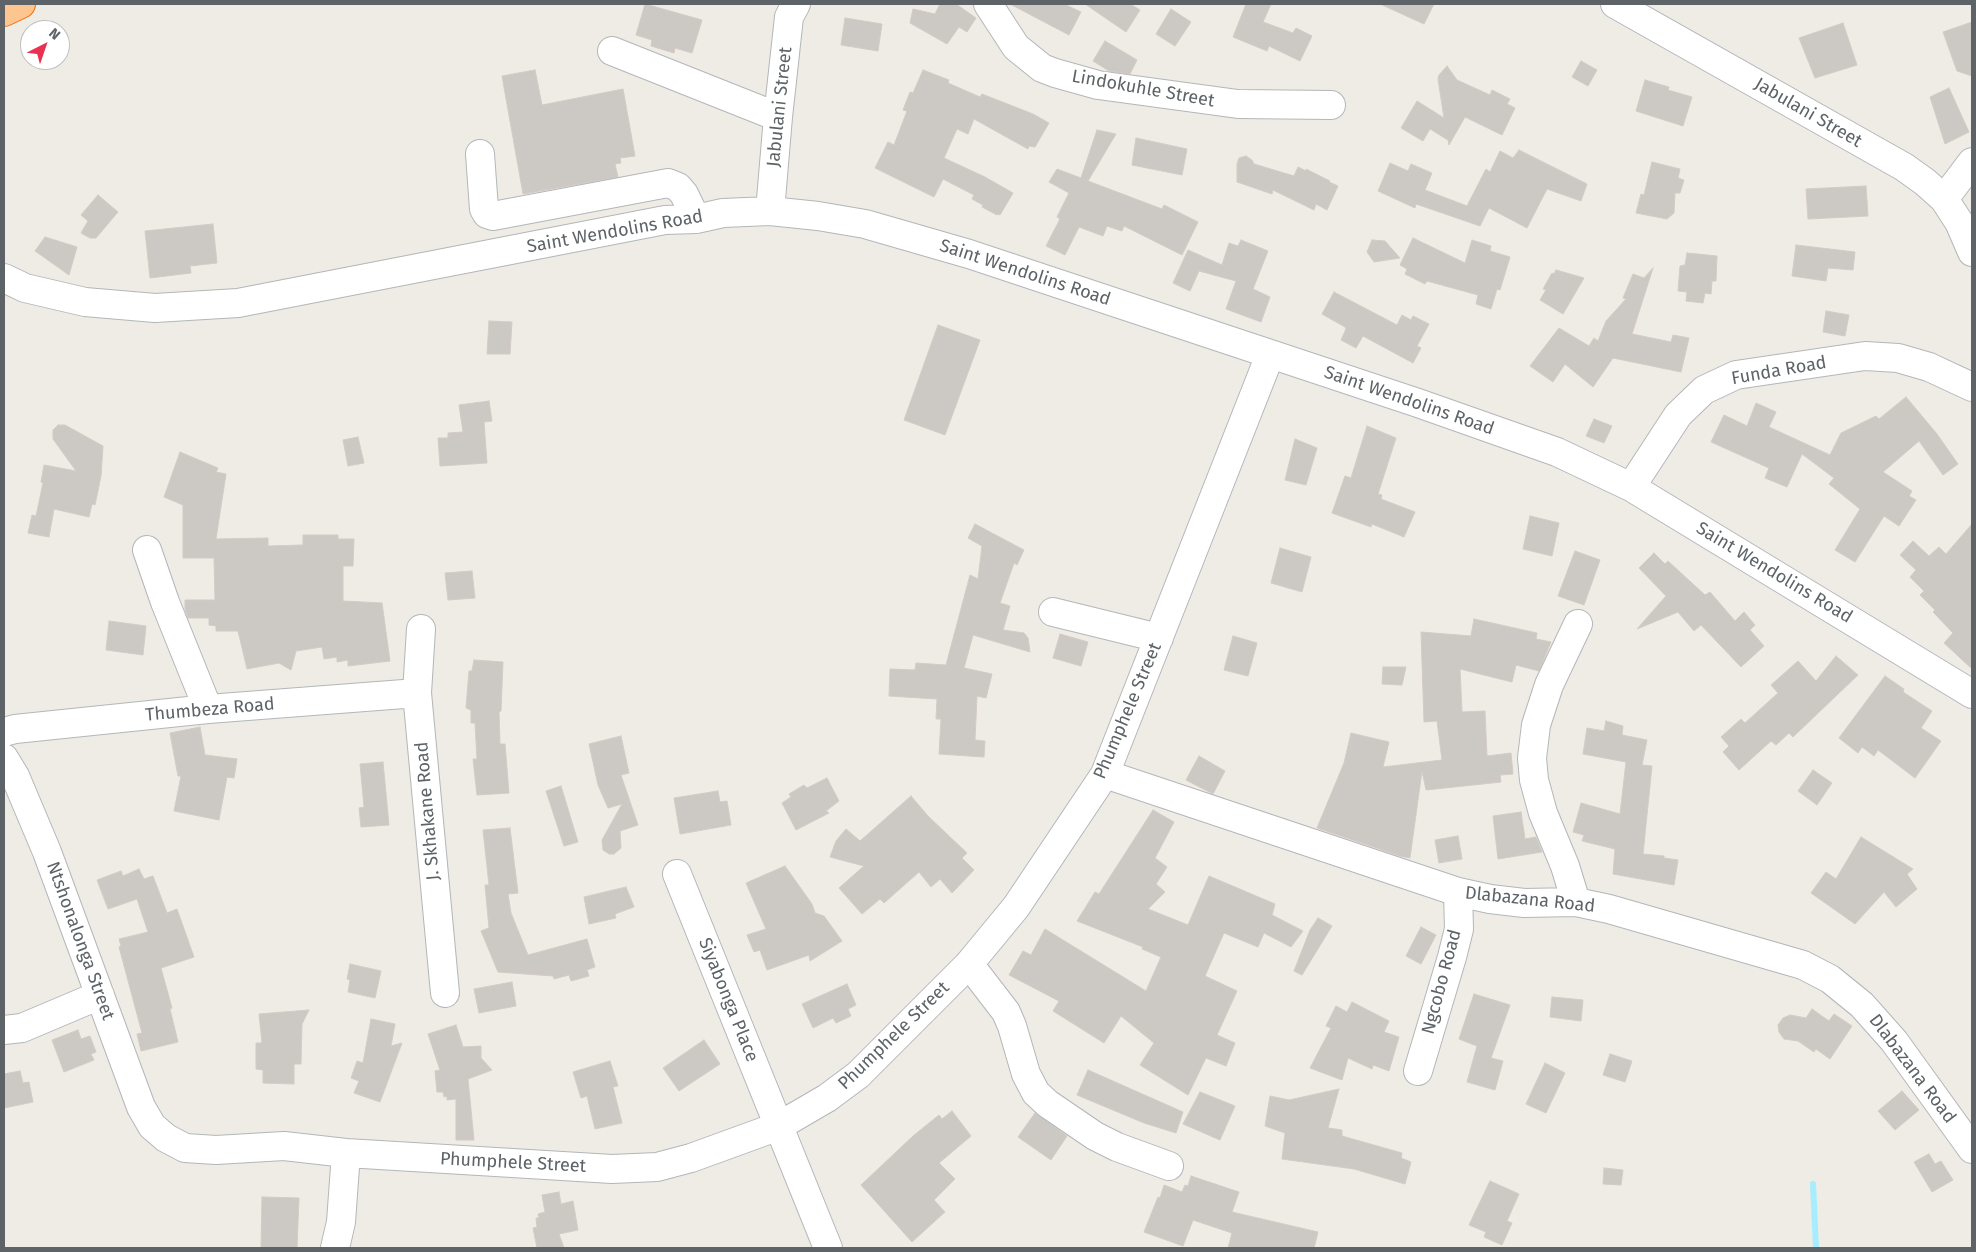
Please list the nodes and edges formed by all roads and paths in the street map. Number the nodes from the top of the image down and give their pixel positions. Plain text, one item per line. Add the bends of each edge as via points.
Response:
1 (20, 4) edge
2 (796, 4) edge
3 (988, 4) edge
4 (1615, 4) edge
5 (4, 12) edge
6 (612, 51) dead end
7 (1331, 105) dead end
8 (778, 117) junction
9 (480, 154) dead end
10 (1972, 162) edge
11 (1944, 199) junction
12 (770, 211) junction
13 (696, 219) junction
14 (1972, 252) edge
15 (4, 278) edge
16 (1270, 355) junction
17 (1970, 377) edge
18 (1631, 487) junction
19 (147, 550) dead end
20 (1053, 612) dead end
21 (1578, 624) dead end
22 (421, 628) dead end
23 (1159, 638) junction
24 (416, 693) junction
25 (1972, 694) edge
26 (208, 709) junction
27 (4, 732) edge
28 (4, 758) edge
29 (1105, 774) junction
30 (677, 874) dead end
31 (1458, 892) junction
32 (1576, 902) junction
33 (969, 964) junction
34 (445, 993) dead end
35 (100, 995) junction
36 (4, 1030) edge
37 (1418, 1071) dead end
38 (152, 1126) joint
39 (779, 1126) junction
40 (1972, 1150) edge
41 (346, 1153) junction
42 (1169, 1166) dead end
43 (335, 1248) edge
44 (828, 1248) edge

1 - 5 highway
2 - 8 street, Jabulani Street via 790,17
3 - 7 street, Lindokuhle Street via 1016,47 1042,68 1055,73 1098,85 1238,104
4 - 11 street, Jabulani Street via 1904,167
6 - 8 street
8 - 12 street, Jabulani Street
9 - 13 street via 484,209 493,216 668,183 684,194
10 - 11 street
11 - 14 street, Jabulani Street via 1959,222
12 - 13 street, Saint Wendolins Road via 723,213
12 - 16 street, Saint Wendolins Road via 865,224 978,257
13 - 15 street, Saint Wendolins Road via 665,220 238,303 155,308 85,302 25,288
16 - 18 street, Saint Wendolins Road via 1557,452
16 - 23 street, Phumphele Street
17 - 18 street, Funda Road via 1898,358 1865,356 1736,375 1704,390 1678,415
18 - 25 street, Saint Wendolins Road
19 - 26 street
20 - 23 street
21 - 32 street via 1548,685 1536,725 1532,758 1543,813
22 - 24 street, J. Skhakane Road
23 - 29 street, Phumphele Street
24 - 26 street, Thumbeza Road
24 - 34 street, J. Skhakane Road
26 - 27 street, Thumbeza Road
28 - 35 street, Ntshonalonga Street via 16,776 47,852
29 - 31 street, Dlabazana Road
29 - 33 street, Phumphele Street via 1016,907
30 - 39 street, Siyabonga Place
31 - 32 street, Dlabazana Road via 1524,903
31 - 37 street, Ngcobo Road via 1458,929 1452,957
32 - 40 street, Dlabazana Road via 1803,965 1830,979 1862,1005 1894,1041
33 - 39 street, Phumphele Street via 858,1075 827,1098
33 - 42 street via 1006,1012 1026,1074 1036,1093 1096,1136
35 - 36 street via 22,1028
35 - 38 street, Ntshonalonga Street via 141,1107
38 - 41 street, Phumphele Street via 185,1148 216,1150 284,1146
39 - 41 street, Phumphele Street via 657,1167 602,1168
39 - 44 street, Siyabonga Place
41 - 43 street via 341,1222

